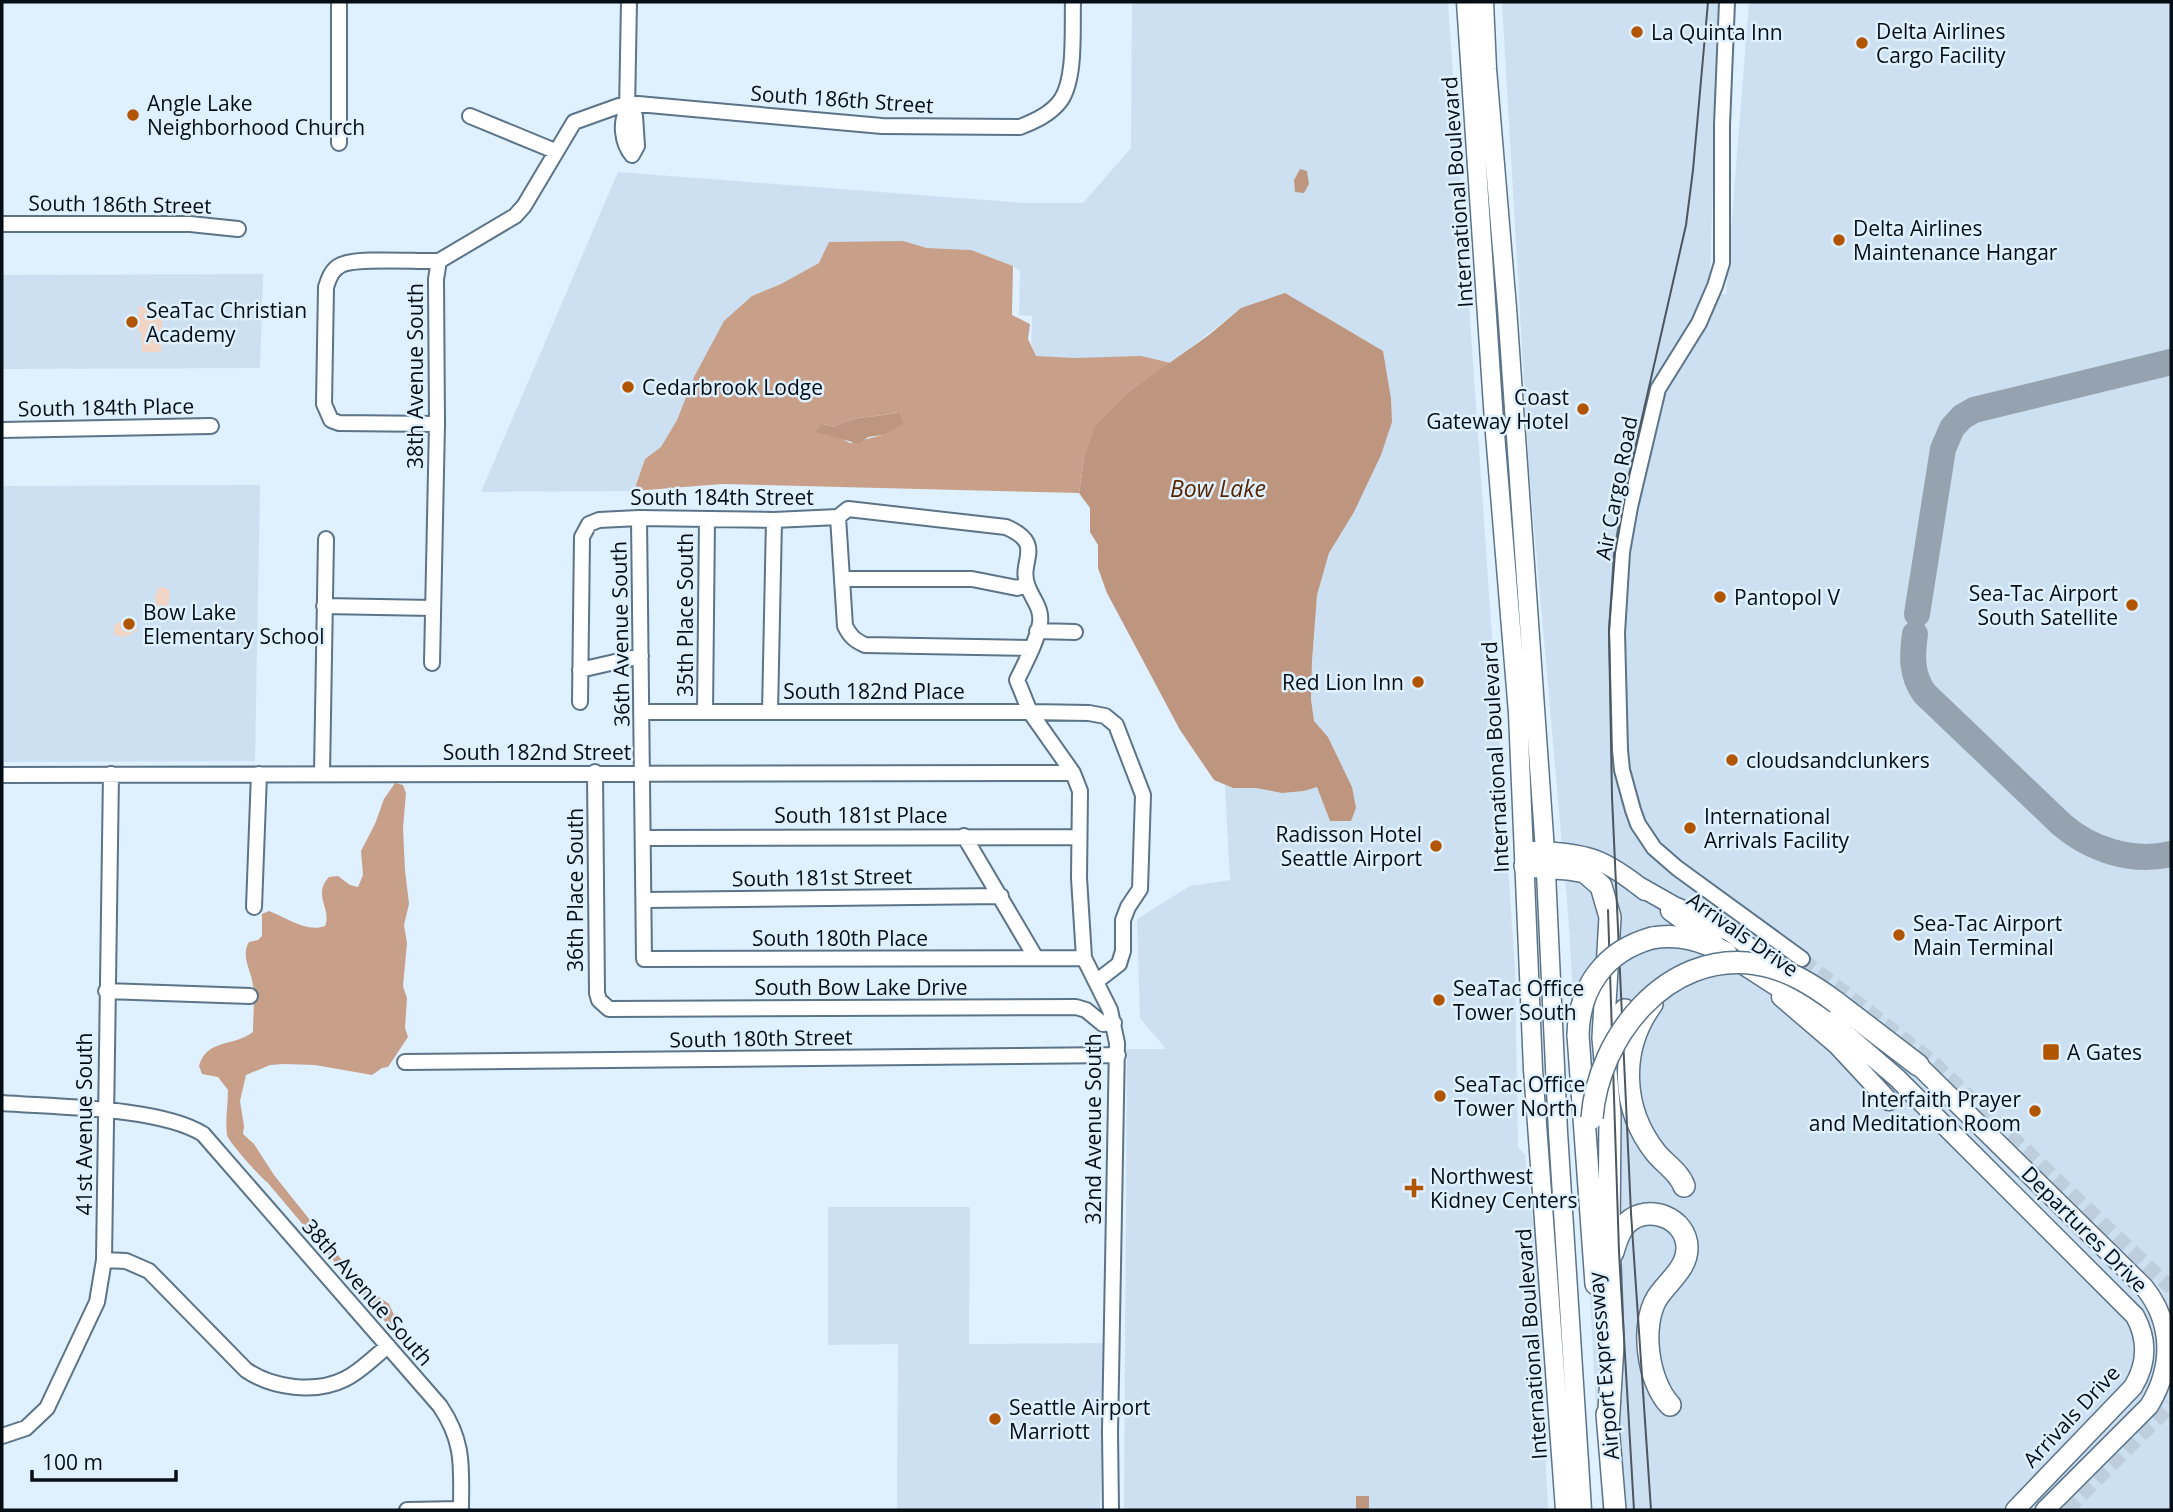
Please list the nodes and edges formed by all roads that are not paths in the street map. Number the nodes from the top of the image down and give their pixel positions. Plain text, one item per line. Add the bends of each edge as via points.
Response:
1 (339, 2) edge
2 (629, 2) edge
3 (1073, 2) edge
4 (1466, 2) edge
5 (1484, 2) edge
6 (1727, 2) edge
7 (627, 107) junction
8 (470, 116) dead end
9 (339, 143) dead end
10 (555, 151) junction
11 (2, 223) edge
12 (238, 229) dead end
13 (439, 261) junction
14 (437, 424) junction
15 (211, 426) dead end
16 (2, 430) edge
17 (838, 517) junction
18 (639, 518) junction
19 (707, 519) junction
20 (774, 520) junction
21 (1018, 532) joint
22 (326, 539) dead end
23 (843, 579) junction
24 (1026, 585) junction
25 (324, 606) junction
26 (433, 608) junction
27 (1037, 631) junction
28 (1075, 632) dead end
29 (1031, 648) junction
30 (641, 656) junction
31 (432, 663) dead end
32 (580, 670) junction
33 (580, 702) dead end
34 (642, 712) junction
35 (705, 712) junction
36 (770, 712) junction
37 (1030, 712) junction
38 (595, 772) junction
39 (322, 773) junction
40 (1073, 773) junction
41 (111, 774) junction
42 (259, 774) junction
43 (642, 774) junction
44 (2, 775) edge
45 (964, 836) junction
46 (1079, 837) junction
47 (643, 838) junction
48 (1535, 859) junction
49 (1637, 885) junction
50 (1001, 897) junction
51 (644, 900) junction
52 (254, 907) dead end
53 (1726, 953) junction
54 (1037, 958) junction
55 (1084, 958) junction
56 (1802, 958) tunnel mouth
57 (645, 959) joint
58 (1688, 974) junction
59 (1764, 980) junction
60 (1097, 981) junction
61 (106, 990) junction
62 (250, 996) dead end
63 (603, 1005) joint
64 (1625, 1010) dead end
65 (1831, 1010) junction
66 (1114, 1023) junction
67 (1604, 1048) junction
68 (1118, 1055) junction
69 (405, 1062) dead end
70 (1918, 1065) joint
71 (1889, 1101) dead end
72 (2, 1103) edge
73 (106, 1111) junction
74 (1684, 1186) dead end
75 (1592, 1222) junction
76 (104, 1260) junction
77 (1610, 1271) junction
78 (388, 1346) junction
79 (1573, 1366) junction
80 (1671, 1405) dead end
81 (1559, 1409) junction
82 (1608, 1428) junction
83 (1576, 1430) junction
84 (2, 1436) edge
85 (407, 1510) edge
86 (461, 1510) edge
87 (1111, 1510) edge
88 (1565, 1510) edge
89 (1583, 1510) edge
90 (1615, 1510) edge
91 (2015, 1510) edge
92 (2045, 1510) edge

1 - 9 street
2 - 7 street
3 - 7 street, South 186th Street via 1070,69 1062,99 1039,119 1020,127 882,126
4 - 48 main road, International Boulevard via 1517,713
5 - 48 main road, International Boulevard via 1507,308
6 - 56 street, Air Cargo Road via 1722,263 1699,323 1658,389 1625,534 1619,609 1622,770 1638,824 1664,859
7 - 10 street, 38th Avenue South via 574,122
8 - 10 street
10 - 13 street, 38th Avenue South via 515,216
11 - 12 street, South 186th Street via 190,224
13 - 14 street, 38th Avenue South
13 - 14 street via 351,262 336,268 326,287 324,404 331,420 346,424
14 - 26 street, 38th Avenue South
15 - 16 street, South 184th Place
17 - 20 street, South 184th Street
17 - 21 street, South 184th Street via 848,509
17 - 23 street
18 - 19 street, South 184th Street
18 - 30 street, 36th Avenue South
18 - 32 street, South 184th Street via 599,520 589,524 582,537
19 - 20 street, South 184th Street
19 - 35 street, 35th Place South
20 - 36 street
21 - 24 street, 32nd Avenue South via 1028,548
22 - 25 street
23 - 24 street via 972,579 1017,588
23 - 29 street via 845,626 849,635 865,645
24 - 27 street, 32nd Avenue South via 1038,605
25 - 26 street
25 - 39 street
26 - 31 street, 38th Avenue South
27 - 28 street
27 - 29 street, 32nd Avenue South
29 - 37 street, 32nd Avenue South via 1017,680
30 - 32 street
30 - 34 street, 36th Avenue South
32 - 33 street
34 - 35 street, South 182nd Place
34 - 43 street, 36th Avenue South
35 - 36 street, South 182nd Place
36 - 37 street, South 182nd Place
37 - 40 street, 32nd Avenue South
37 - 60 street, South 182nd Place via 1105,716 1116,725 1143,795 1140,889 1123,920 1119,964
38 - 39 street, South 182nd Street via 571,768 565,772
38 - 43 street, South 182nd Street
38 - 63 street, 36th Place South via 597,993
39 - 42 street, South 182nd Street
40 - 43 street, South 182nd Street
40 - 46 street, 32nd Avenue South via 1080,791
41 - 42 street, South 182nd Street
41 - 44 street, South 182nd Street
41 - 61 street, 41st Avenue South
42 - 52 street
43 - 47 street, 36th Avenue South
45 - 46 street, South 181st Place
45 - 47 street, South 181st Place
45 - 50 street
46 - 55 street, 32nd Avenue South
47 - 51 street, 36th Avenue South
48 - 49 main road, Arrivals Drive via 1572,852 1589,856
48 - 67 highway via 1585,872 1604,894 1611,924
48 - 79 main road, International Boulevard
48 - 81 main road, International Boulevard via 1533,1069
49 - 53 main road, Arrivals Drive
49 - 65 main road, Arrivals Drive via 1733,934
50 - 51 street, South 181st Street
50 - 54 street
51 - 57 street, 36th Avenue South
53 - 59 main road, Arrivals Drive
53 - 75 highway, bridge via 1689,938 1652,938 1623,950 1592,980 1581,1006 1578,1035
54 - 55 street, South 180th Place
54 - 57 street, South 180th Place
55 - 60 street, 32nd Avenue South
58 - 65 highway, bridge via 1722,963 1757,964 1792,975
58 - 74 highway, bridge via 1646,1013 1632,1044 1628,1068 1638,1122 1655,1152
58 - 75 highway, bridge via 1649,999 1622,1030 1602,1069 1592,1118
59 - 65 main road, Arrivals Drive
59 - 71 main road via 1837,1045
60 - 66 street, 32nd Avenue South
61 - 62 street
61 - 73 street, 41st Avenue South
63 - 66 street, South Bow Lake Drive via 618,1010 1076,1007 1103,1024
64 - 67 highway
65 - 70 highway
65 - 91 main road, Arrivals Drive via 2139,1324 2144,1361 2133,1387
66 - 68 street, 32nd Avenue South
67 - 77 highway via 1610,1115
68 - 69 street, South 180th Street
68 - 87 street, 32nd Avenue South
70 - 92 main road, Departures Drive via 2144,1287 2165,1323 2168,1353 2157,1394
72 - 73 street
73 - 76 street, 41st Avenue South
73 - 78 street, 38th Avenue South via 191,1126 203,1134
75 - 82 highway, Airport Expressway
76 - 78 street via 126,1261 149,1271 261,1380 278,1385 325,1385 345,1379
76 - 84 street, 41st Avenue South via 97,1302 47,1408 26,1428
77 - 80 highway via 1622,1228 1637,1216 1669,1218 1685,1236 1683,1265 1658,1296 1650,1324 1653,1377
77 - 82 highway via 1613,1344
78 - 86 street, 38th Avenue South via 440,1406 455,1433 461,1453
79 - 81 main road via 1566,1405
79 - 83 main road, International Boulevard
81 - 83 main road via 1568,1412
81 - 88 main road, International Boulevard
82 - 90 highway, Airport Expressway
83 - 89 main road, International Boulevard
85 - 86 street

